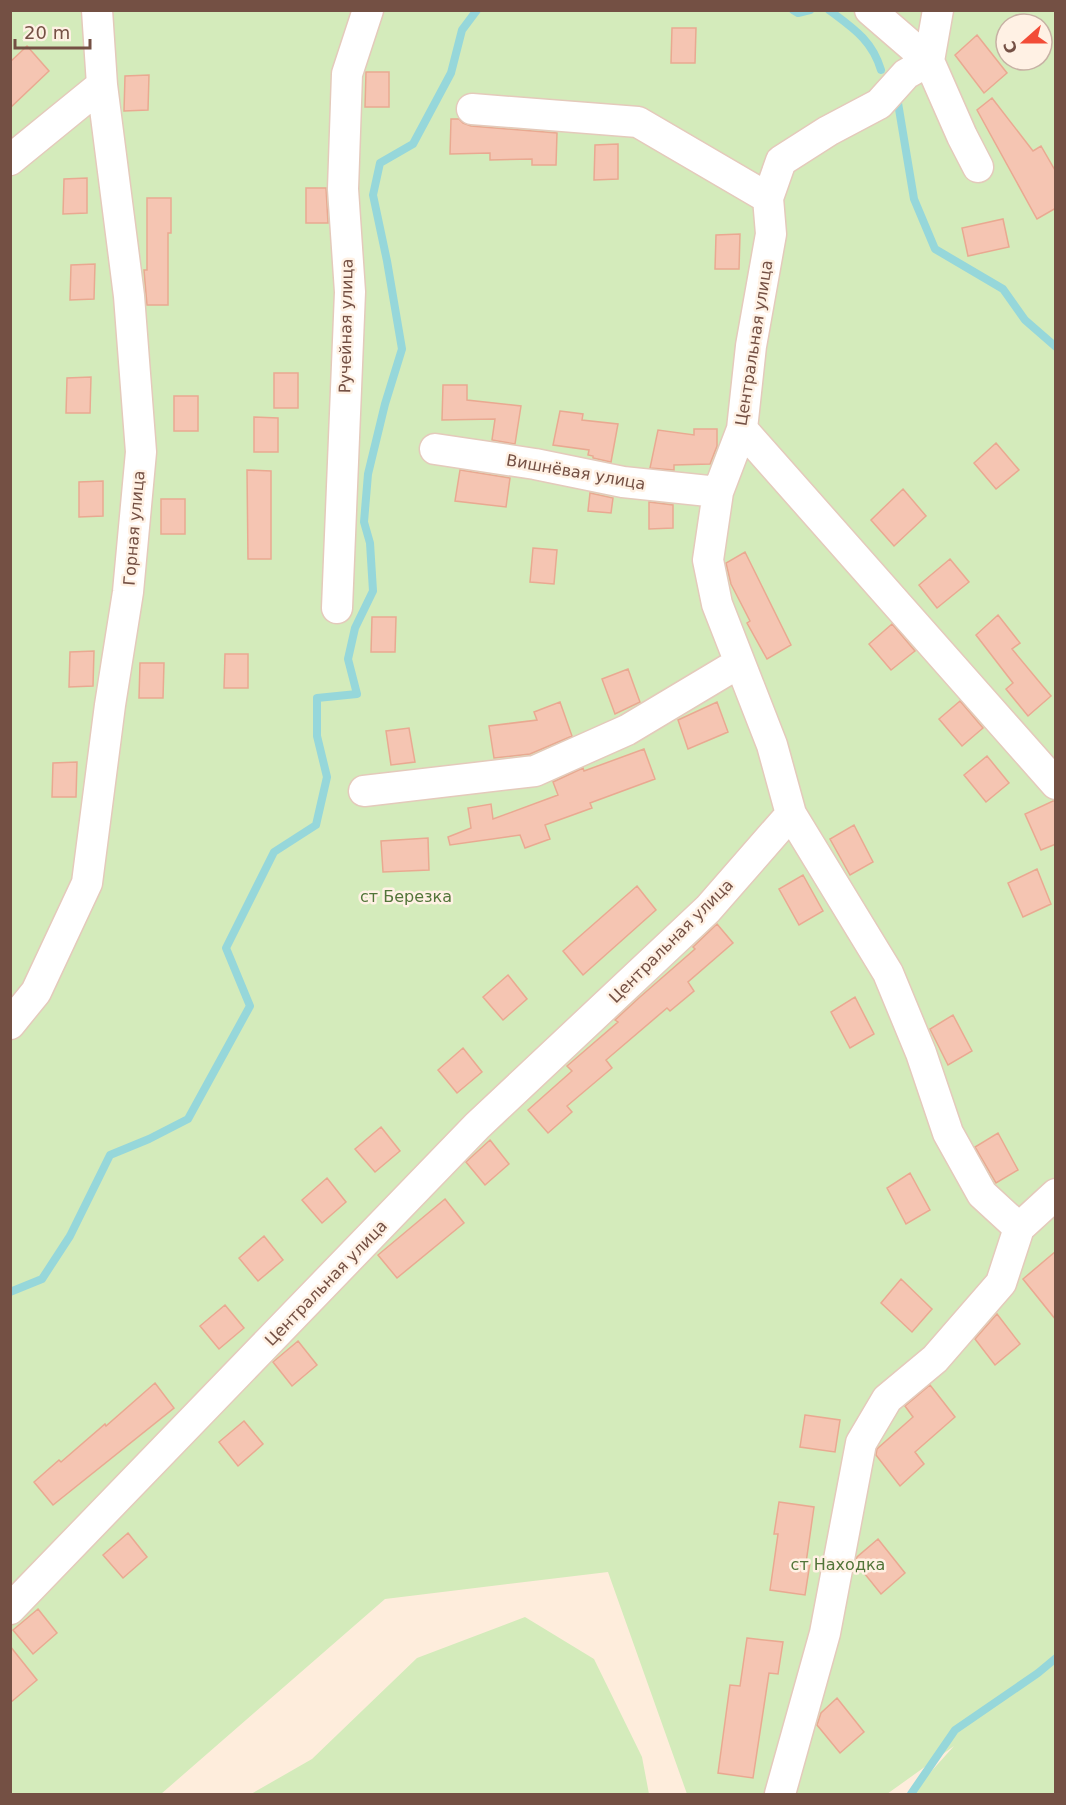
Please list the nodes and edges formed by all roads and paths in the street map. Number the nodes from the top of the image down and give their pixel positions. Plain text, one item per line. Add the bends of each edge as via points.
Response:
1 (97, 10) edge
2 (368, 10) edge
3 (870, 10) edge
4 (938, 10) edge
5 (929, 61) junction
6 (102, 85) junction
7 (472, 109) dead end
8 (10, 160) edge
9 (978, 167) dead end
10 (768, 198) junction
11 (742, 429) junction
12 (435, 449) dead end
13 (718, 492) junction
14 (337, 608) dead end
15 (739, 663) junction
16 (1056, 784) edge
17 (364, 791) dead end
18 (791, 814) junction
19 (10, 1024) edge
20 (1056, 1194) edge
21 (1019, 1228) junction
22 (10, 1609) edge
23 (780, 1794) edge

1 - 6 street, Горная улица
2 - 14 street, Ручейная улица via 347,74 343,189 350,292
3 - 5 street
4 - 5 street
5 - 9 street
5 - 10 street, Центральная улица via 906,74 879,104 781,161
6 - 8 street
6 - 19 street, Горная улица via 129,296 141,452 128,592 87,883 36,992
7 - 10 street via 638,122
10 - 11 street, Центральная улица via 771,234 751,346
11 - 13 street, Центральная улица
11 - 16 street
12 - 13 street, Вишнёвая улица via 623,482
13 - 15 street, Центральная улица via 708,560 717,604
15 - 17 street via 627,730 535,771
15 - 18 street, Центральная улица via 772,745
18 - 21 street via 888,973 948,1133 982,1194
18 - 22 street, Центральная улица via 708,909 477,1126
20 - 21 street
21 - 23 street via 1001,1283 935,1359 887,1399 861,1443 825,1633

